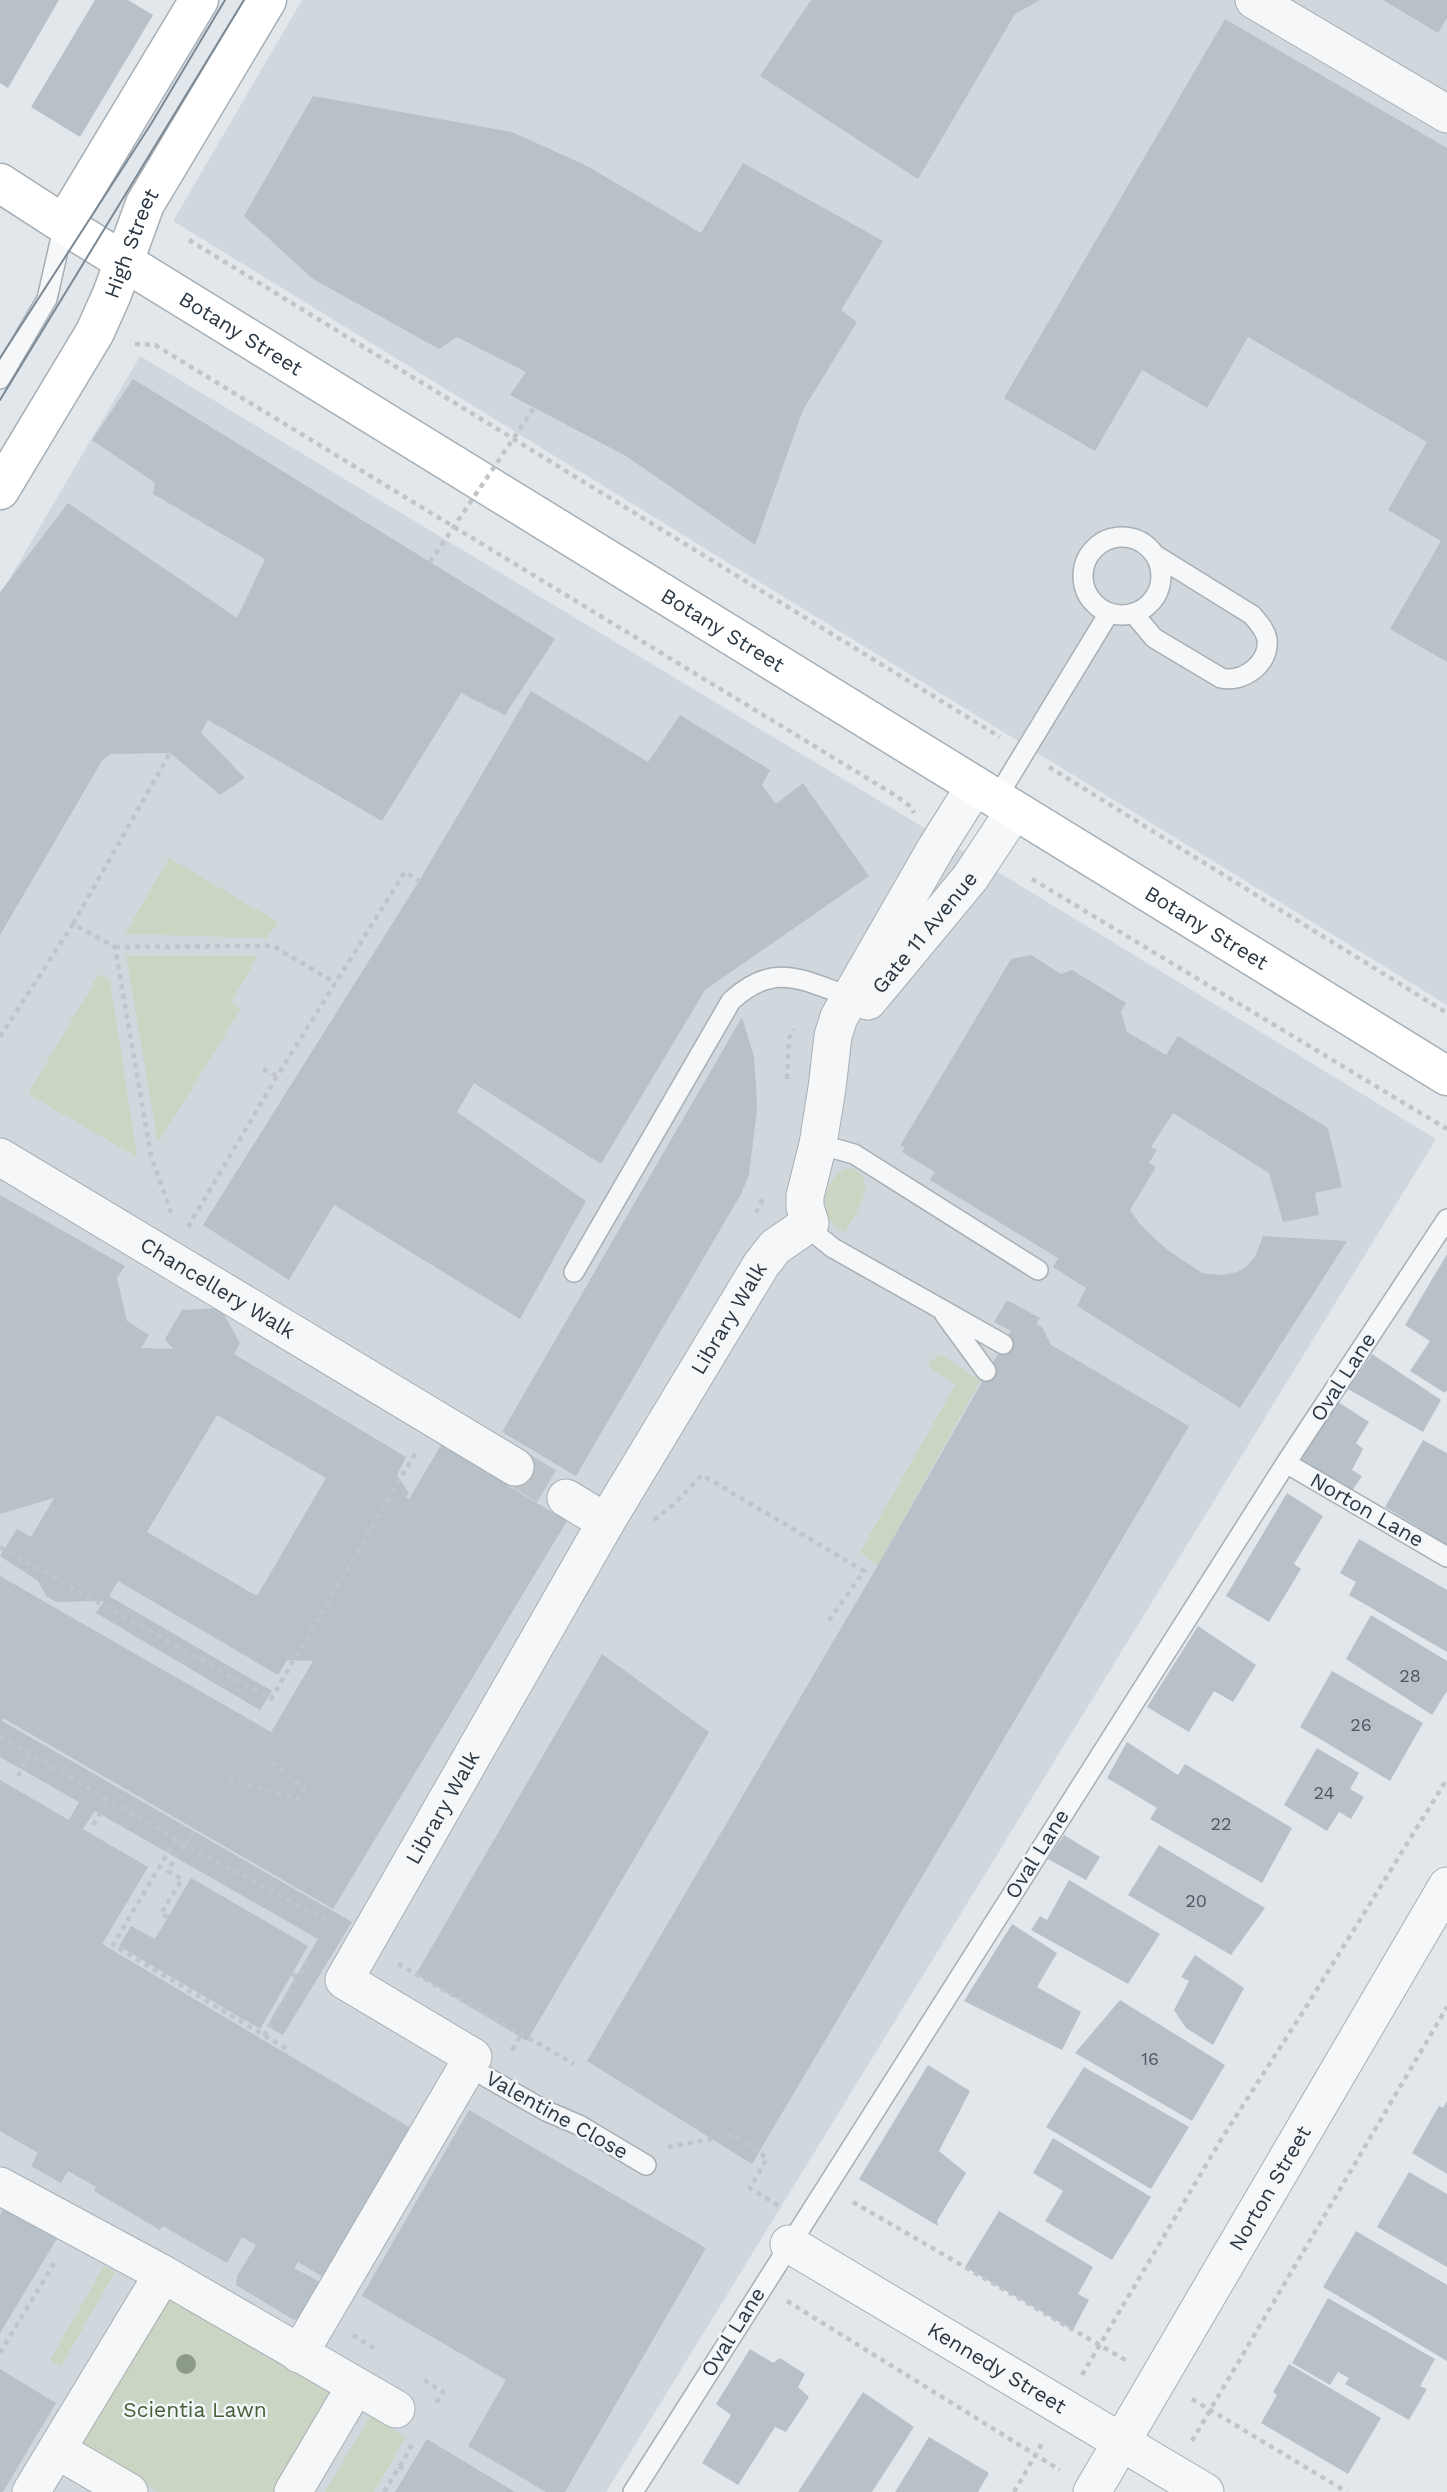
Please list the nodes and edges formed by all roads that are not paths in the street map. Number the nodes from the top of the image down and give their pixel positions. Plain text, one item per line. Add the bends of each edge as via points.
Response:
1 (199, 0) edge
2 (267, 0) edge
3 (1254, 0) edge
4 (1446, 111) edge
5 (0, 183) edge
6 (64, 223) junction
7 (124, 262) junction
8 (0, 379) edge
9 (0, 491) edge
10 (1157, 556) junction
11 (1109, 613) junction
12 (1133, 614) junction
13 (995, 799) junction
14 (846, 996) junction
15 (1447, 1076) edge
16 (818, 1144) junction
17 (0, 1157) edge
18 (1447, 1219) edge
19 (810, 1223) junction
20 (1038, 1269) dead end
21 (575, 1272) dead end
22 (940, 1309) junction
23 (1003, 1343) dead end
24 (986, 1371) dead end
25 (1286, 1463) junction
26 (515, 1467) tunnel mouth
27 (566, 1498) tunnel mouth
28 (606, 1522) junction
29 (1447, 1557) edge
30 (1447, 1886) edge
31 (480, 2074) junction
32 (646, 2165) dead end
33 (0, 2186) edge
34 (796, 2232) junction
35 (163, 2274) junction
36 (299, 2354) junction
37 (355, 2387) junction
38 (415, 2419) road end
39 (1121, 2443) junction
40 (57, 2450) junction
41 (31, 2492) edge
42 (130, 2492) edge
43 (293, 2492) edge
44 (632, 2492) edge
45 (1092, 2492) edge
46 (1205, 2492) edge

1 - 6 street
2 - 7 street, High Street via 145,204
3 - 4 street
5 - 6 street, Botany Street
6 - 7 street, Botany Street
6 - 8 lane via 47,299
7 - 9 street, High Street via 95,332
7 - 13 street, Botany Street
10 - 11 lane via 1146,544 1129,537 1116,537 1095,548 1085,563 1084,587 1094,603
10 - 12 lane via 1159,591
10 - 12 lane via 1251,615 1266,637 1262,657 1245,676 1221,678 1154,638
11 - 12 lane
11 - 13 lane
13 - 14 street, Gate 11 Avenue via 936,848
13 - 15 street, Botany Street
14 - 16 street, Gate 11 Avenue via 834,1031
14 - 21 lane via 777,976 764,979 732,1001
16 - 19 street, Gate 11 Avenue via 805,1196
16 - 20 lane via 854,1154
17 - 26 street, Chancellery Walk via 175,1249 435,1420
18 - 25 lane, Oval Lane
19 - 22 lane via 833,1248
19 - 28 street, Library Walk via 775,1247 761,1265
22 - 23 lane
22 - 24 lane
25 - 29 lane, Norton Lane
25 - 34 lane, Oval Lane
27 - 28 street
28 - 31 street, Library Walk via 344,1980 473,2057
30 - 39 street, Norton Street
31 - 32 lane, Valentine Close
31 - 36 street
33 - 35 street
34 - 39 street, Kennedy Street via 1062,2409
34 - 44 lane, Oval Lane
35 - 36 street
35 - 40 street
36 - 37 street
37 - 38 street
37 - 43 street
39 - 45 street, Norton Street
39 - 46 street, Kennedy Street
40 - 41 street
40 - 42 street

